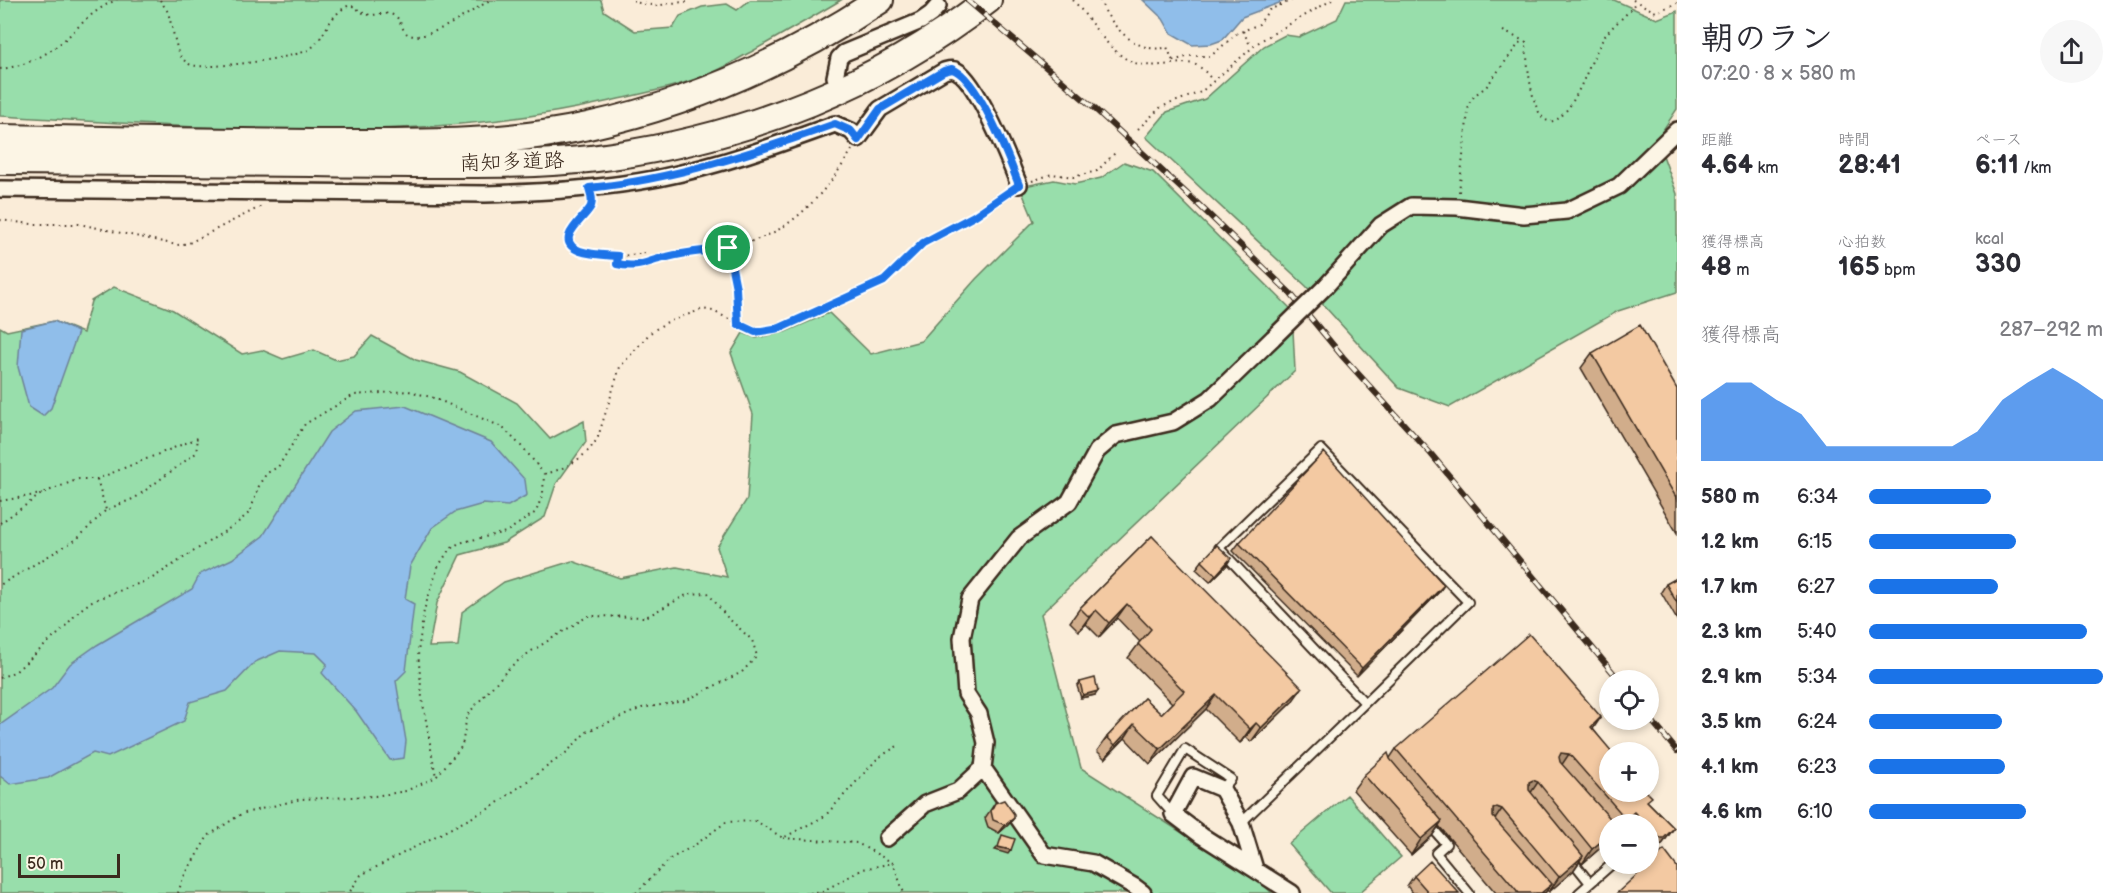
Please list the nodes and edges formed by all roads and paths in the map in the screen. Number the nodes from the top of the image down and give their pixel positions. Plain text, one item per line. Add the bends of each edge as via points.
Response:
1 (117, 0) edge
2 (160, 0) edge
3 (490, 0) edge
4 (634, 0) edge
5 (689, 0) edge
6 (880, 0) edge
7 (988, 0) edge
8 (1073, 0) edge
9 (1100, 0) edge
10 (1292, 0) edge
11 (1332, 0) edge
12 (1634, 1) edge
13 (1677, 3) edge
14 (938, 6) dead end
15 (1243, 31) junction
16 (1503, 31) dead end
17 (1522, 40) junction
18 (1252, 48) junction
19 (1174, 63) junction
20 (0, 69) edge
21 (835, 77) dead end
22 (1213, 81) junction
23 (1138, 129) dead end
24 (1677, 130) edge
25 (0, 138) edge
26 (858, 140) junction
27 (1117, 151) dead end
28 (0, 161) edge
29 (1019, 185) junction
30 (589, 188) junction
31 (0, 189) edge
32 (286, 192) junction
33 (1457, 207) junction
34 (0, 220) edge
35 (728, 248) junction
36 (645, 253) dead end
37 (618, 256) junction
38 (738, 324) junction
39 (544, 474) junction
40 (97, 478) junction
41 (43, 493) junction
42 (0, 501) edge
43 (106, 510) junction
44 (0, 523) edge
45 (0, 585) edge
46 (0, 678) edge
47 (1365, 703) junction
48 (899, 746) dead end
49 (983, 768) junction
50 (436, 777) junction
51 (1222, 789) junction
52 (1173, 814) junction
53 (1425, 819) edge
54 (1241, 823) junction
55 (783, 838) junction
56 (887, 838) dead end
57 (1568, 856) edge
58 (893, 863) junction
59 (1255, 869) junction
60 (1600, 874) edge
61 (1590, 883) junction
62 (178, 893) edge
63 (349, 893) edge
64 (636, 893) edge
65 (810, 893) edge
66 (904, 893) edge
67 (1143, 893) edge
68 (1292, 893) edge
69 (1469, 893) edge
70 (1579, 893) edge

1 - 20 path via 93,13 40,57 26,65
2 - 3 path via 168,12 181,58 200,66 240,64 308,50 335,14 350,5 369,15 393,14 408,35 422,36
4 - 5 path via 657,6
6 - 25 highway, 南知多道路 via 819,38 730,82 637,114 538,134 425,144
7 - 28 highway, 南知多道路 via 899,60 819,99 700,138 612,156 511,164
8 - 19 path via 1117,51 1133,63
9 - 19 path via 1107,14 1137,45 1153,50 1167,47
10 - 15 path via 1269,10 1259,24
11 - 18 path
12 - 13 path via 1656,12
12 - 17 path via 1631,10 1606,34 1568,107 1552,122 1540,116 1535,105 1526,42
14 - 21 street via 921,21 844,53
15 - 18 path
15 - 19 path via 1211,57 1189,56
16 - 17 path
17 - 33 path via 1469,103
18 - 22 path
19 - 22 path via 1194,64
22 - 23 path via 1201,92 1161,106
24 - 33 street via 1618,186 1567,211 1524,214
26 - 29 street via 880,109 952,69 966,79 990,117
26 - 30 street via 833,116 766,149 658,178
26 - 35 path via 825,187 790,222 763,237
27 - 29 path via 1097,171 1073,177 1052,174
29 - 38 path via 974,216 923,243 884,281 780,328 755,332
30 - 32 street via 486,194
30 - 37 path via 592,204 572,228 571,243 582,251
31 - 32 street
32 - 34 path via 278,200 189,243 156,241 79,224
33 - 49 street, bridge via 1411,206 1381,225 1326,286 1210,399 1173,422 1116,435 1097,451 1069,502 1018,538 970,599 962,638 966,694 979,714 986,743
35 - 37 path via 630,267 617,264
35 - 38 path
36 - 37 path
38 - 39 path via 703,309 665,322 650,333 620,367 592,448 556,471
39 - 46 path via 502,427 434,398 409,391 354,395 305,424 278,467 260,483 250,512 236,524 151,579 92,601 16,671
39 - 50 path via 536,512 506,532 459,543 448,550 438,567 424,610 418,652
40 - 41 path via 79,479
40 - 43 path
40 - 43 path via 198,438 196,453 135,498
41 - 42 path
41 - 44 path
43 - 45 path via 77,539
47 - 47 lane via 1468,602 1321,449 1219,548
47 - 54 lane
48 - 55 path via 878,758 825,816
49 - 56 street via 958,791 925,804
49 - 67 street via 1044,855 1093,863
50 - 62 path via 406,791 301,799 241,814 207,836
50 - 63 path via 462,746 467,715 510,667 588,616 646,617 688,594 708,592 752,640 757,656 742,672 685,701 642,708 586,732 567,752 492,807 361,875
51 - 52 street via 1193,777
51 - 52 lane via 1231,779 1185,750 1157,796
51 - 54 street
52 - 59 street
53 - 69 lane via 1446,844 1436,853
54 - 59 street
55 - 58 path via 857,843
55 - 64 path via 756,821 726,822 670,859
57 - 61 lane
58 - 65 path via 863,869 823,891
58 - 66 path
59 - 68 street
60 - 61 lane
61 - 70 lane

